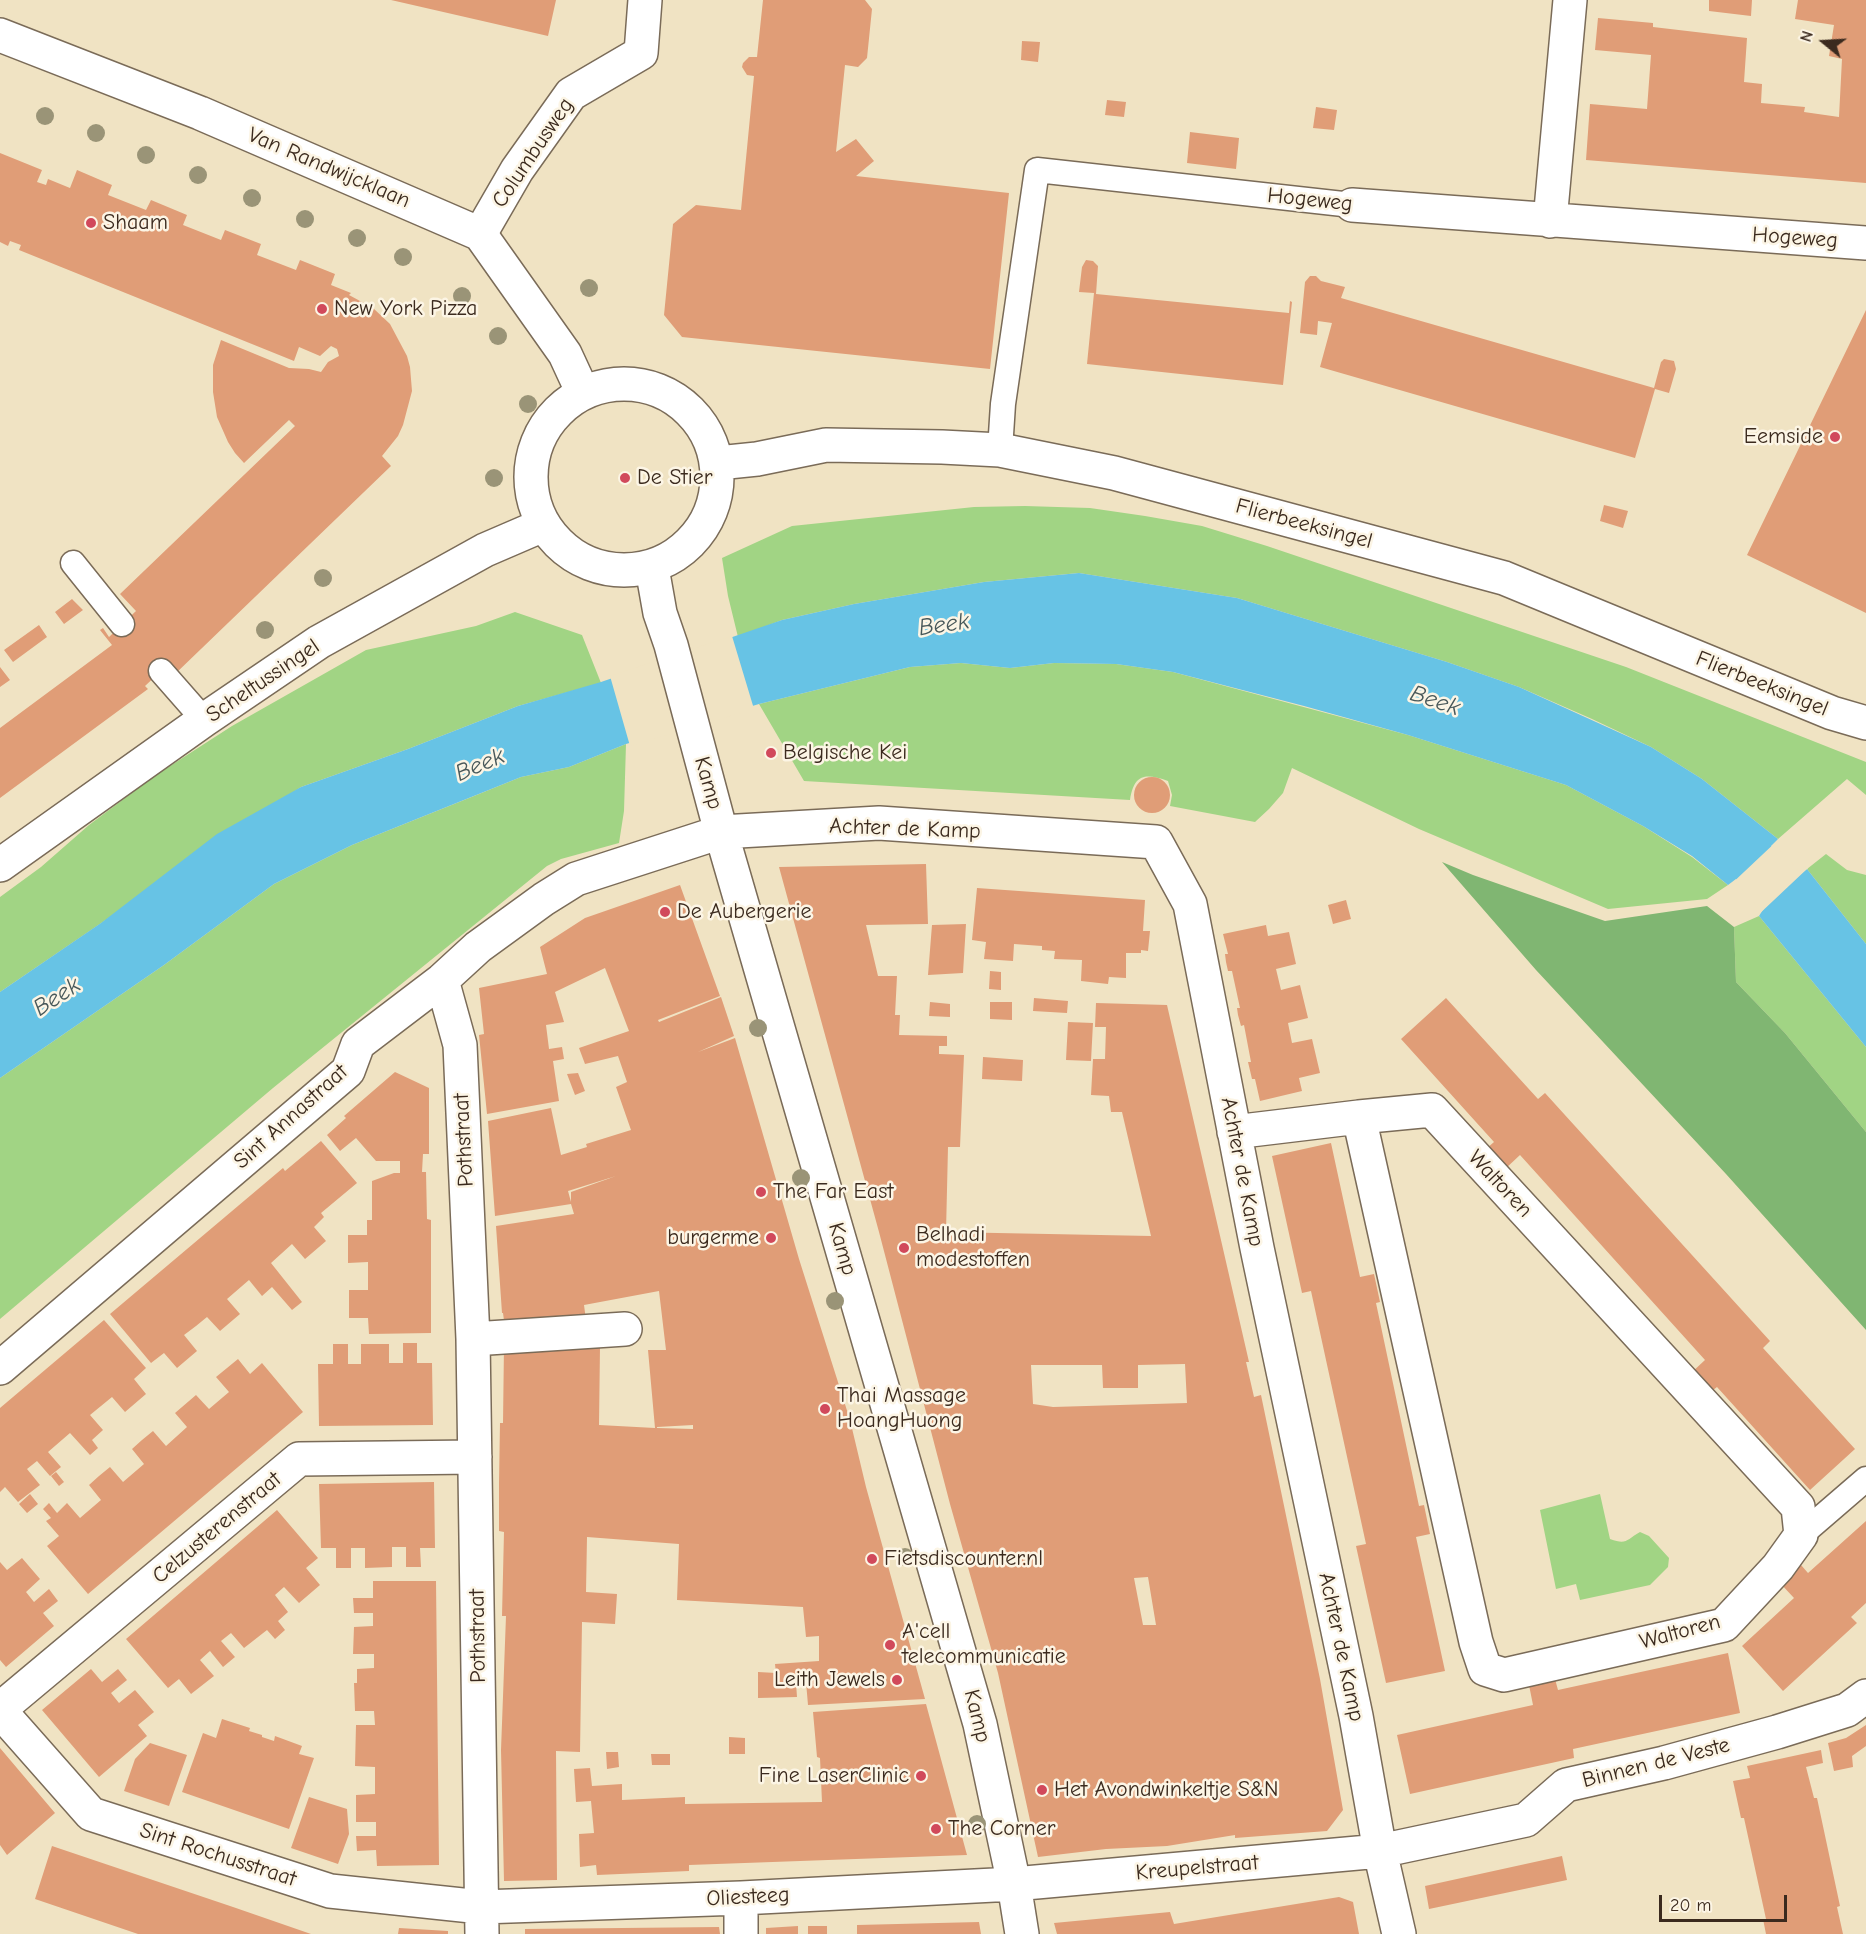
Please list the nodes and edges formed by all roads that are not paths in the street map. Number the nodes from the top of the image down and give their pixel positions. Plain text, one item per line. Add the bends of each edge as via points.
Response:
1 (645, 0) edge
2 (1570, 0) edge
3 (0, 35) edge
4 (1352, 205) joint
5 (1550, 221) junction
6 (480, 234) junction
7 (1866, 243) edge
8 (583, 393) junction
9 (1000, 450) junction
10 (717, 463) junction
11 (543, 525) junction
12 (73, 563) dead end
13 (652, 568) junction
14 (122, 624) dead end
15 (161, 671) dead end
16 (204, 720) junction
17 (1866, 723) edge
18 (721, 832) junction
19 (0, 865) edge
20 (442, 980) junction
21 (1359, 1117) junction
22 (1234, 1132) junction
23 (625, 1329) dead end
24 (473, 1338) junction
25 (0, 1368) edge
26 (475, 1456) junction
27 (1866, 1479) edge
28 (1801, 1535) junction
29 (1866, 1696) edge
30 (0, 1710) edge
31 (1380, 1851) junction
32 (1014, 1884) junction
33 (741, 1898) junction
34 (482, 1921) edge
35 (741, 1934) edge
36 (1022, 1934) edge
37 (1399, 1934) edge

1 - 6 street, Columbusweg via 641,53 571,94 517,170
2 - 5 street
3 - 6 street, Van Randwijcklaan via 200,112
4 - 5 street, Hogeweg
4 - 9 lane, Hogeweg via 1037,170 1003,404
5 - 7 street, Hogeweg
6 - 8 street via 565,354
8 - 10 street via 617,383 644,385 670,394 692,411 708,433
8 - 11 street via 548,422 536,446 531,473 533,500
9 - 10 street, Flierbeeksingel via 826,445
9 - 17 street, Flierbeeksingel via 1114,473 1504,578 1832,713
10 - 13 street via 717,493 705,526 683,552
11 - 13 street via 564,549 590,565 621,572
11 - 16 street, Scheltussingel via 478,554 319,642
12 - 14 lane
13 - 18 street, Kamp via 660,613
15 - 16 lane
16 - 19 street, Scheltussingel
18 - 20 street, Sint Annastraat via 576,879 478,947
18 - 22 street, Achter de Kamp via 879,824 1156,842 1190,904
18 - 32 street, Kamp via 980,1724
20 - 24 street, Pothstraat via 460,1045
20 - 25 street, Sint Annastraat via 358,1044 348,1071
21 - 22 street, Waltoren
21 - 28 street, Waltoren via 1432,1110 1797,1508
21 - 28 street, Waltoren via 1485,1670 1504,1675 1724,1625 1778,1567
22 - 31 street, Achter de Kamp via 1356,1716
23 - 24 street
24 - 26 street, Pothstraat
26 - 30 street, Celzusterenstraat via 299,1459
26 - 34 street, Pothstraat
27 - 28 lane
29 - 31 street, Binnen de Veste via 1847,1710 1777,1732 1566,1785 1526,1820
30 - 34 street, Sint Rochusstraat via 92,1814 330,1891
31 - 32 street, Kreupelstraat
31 - 37 street, Achter de Kamp
32 - 33 street, Oliesteeg
32 - 36 street, Kamp
33 - 34 street, Oliesteeg
33 - 35 street

